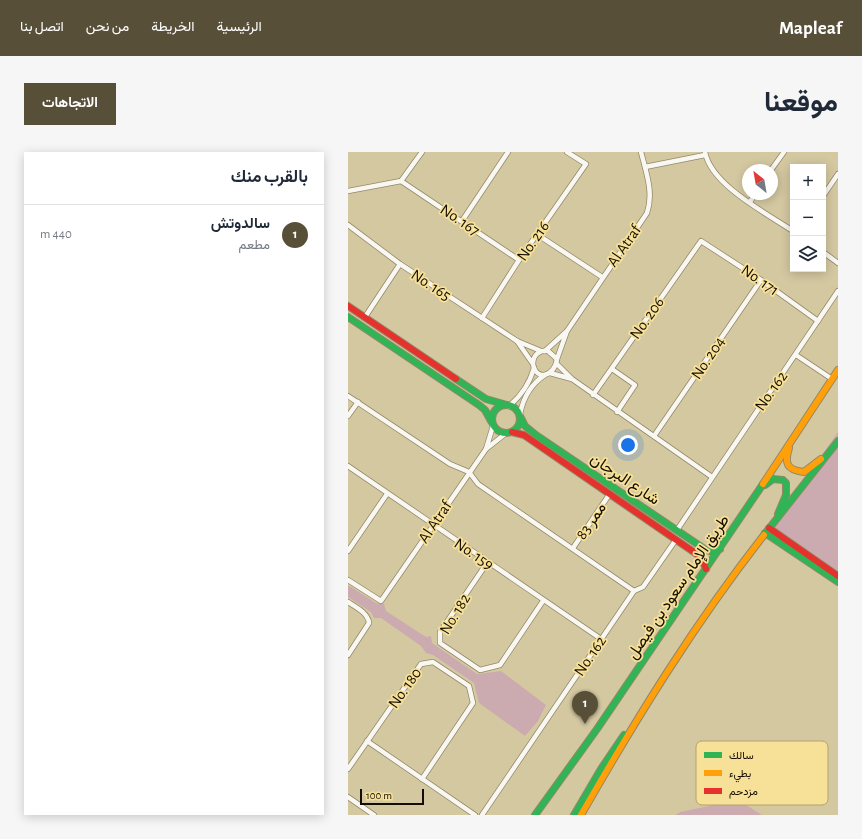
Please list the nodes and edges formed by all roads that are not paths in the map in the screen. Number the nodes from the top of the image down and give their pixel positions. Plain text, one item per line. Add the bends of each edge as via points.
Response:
1 (422, 152) edge
2 (508, 152) edge
3 (567, 152) edge
4 (641, 152) edge
5 (784, 152) edge
6 (705, 153) edge
7 (776, 164) edge
8 (645, 167) junction
9 (838, 174) edge
10 (401, 181) junction
11 (348, 191) edge
12 (826, 192) edge
13 (750, 202) joint
14 (462, 221) junction
15 (348, 225) edge
16 (790, 229) edge
17 (538, 235) junction
18 (701, 241) joint
19 (826, 254) edge
20 (519, 260) junction
21 (838, 263) edge
22 (400, 264) junction
23 (602, 277) junction
24 (761, 280) junction
25 (838, 291) edge
26 (348, 306) edge
27 (348, 317) edge
28 (365, 317) junction
29 (482, 318) junction
30 (818, 321) junction
31 (567, 330) junction
32 (517, 341) junction
33 (543, 351) junction
34 (796, 356) junction
35 (557, 361) junction
36 (533, 366) junction
37 (612, 369) junction
38 (838, 370) edge
39 (547, 374) junction
40 (572, 379) junction
41 (832, 379) junction
42 (593, 395) junction
43 (348, 396) edge
44 (358, 402) junction
45 (508, 405) junction
46 (617, 412) junction
47 (348, 416) edge
48 (520, 416) junction
49 (492, 424) junction
50 (800, 425) junction
51 (508, 433) junction
52 (654, 436) junction
53 (838, 441) edge
54 (486, 449) junction
55 (831, 450) junction
56 (348, 466) edge
57 (469, 472) junction
58 (712, 477) junction
59 (759, 490) junction
60 (387, 494) junction
61 (609, 494) junction
62 (776, 519) junction
63 (432, 526) junction
64 (677, 530) junction
65 (767, 530) junction
66 (675, 541) junction
67 (573, 548) junction
68 (720, 549) junction
69 (348, 551) edge
70 (487, 563) junction
71 (706, 569) junction
72 (838, 576) edge
73 (348, 580) edge
74 (838, 582) edge
75 (634, 591) junction
76 (543, 601) junction
77 (348, 602) edge
78 (601, 639) junction
79 (348, 655) edge
80 (642, 713) junction
81 (367, 741) junction
82 (348, 769) edge
83 (422, 779) junction
84 (348, 797) edge
85 (374, 815) edge
86 (475, 815) edge
87 (482, 815) edge
88 (535, 815) edge
89 (574, 815) edge
90 (581, 815) edge

1 - 10 street
2 - 14 street
3 - 17 street, No. 216 via 586,164
4 - 8 street, Al Atraf
5 - 7 street
6 - 8 street
6 - 13 street via 713,172 724,184
8 - 23 street, Al Atraf via 651,203 647,213
9 - 12 street
10 - 11 street
10 - 14 street, No. 167
13 - 16 street
14 - 20 street, No. 167
15 - 22 street, No. 165
17 - 20 street, No. 216
17 - 23 street
18 - 24 street, No. 171
18 - 37 street, No. 206
19 - 21 street
20 - 29 street, No. 216
22 - 28 street
22 - 29 street, No. 165
23 - 31 street, Al Atraf
24 - 30 street, No. 171
24 - 52 street, No. 204
25 - 30 street, No. 162
26 - 28 main road, شارع البرجان
27 - 49 main road, شارع البرجان via 479,405 485,410
28 - 45 main road, شارع البرجان via 486,399
29 - 32 street, No. 165
30 - 34 street, No. 162
31 - 33 street, Al Atraf
31 - 35 street, Al Atraf
32 - 33 street
32 - 36 street
33 - 35 street via 552,353
33 - 36 street via 534,356
34 - 41 street
34 - 58 street, No. 162
35 - 39 street via 554,370
35 - 40 street
36 - 39 street via 539,373
36 - 45 street via 531,378 517,398
37 - 42 street, No. 206
37 - 46 street via 635,385
38 - 41 main road, طريق الإمام سعود بن فيصل
39 - 40 street
39 - 48 street via 535,382 522,402
40 - 42 street
41 - 50 main road, طريق الإمام سعود بن فيصل
42 - 46 street
43 - 44 street
44 - 47 street
44 - 57 street via 450,464
45 - 48 main road, شارع البرجان via 516,408
45 - 49 main road via 495,410
46 - 52 street
48 - 51 main road via 519,426
48 - 64 main road, شارع البرجان via 525,426 536,435
49 - 51 main road, شارع البرجان via 500,433
49 - 54 street
50 - 55 main road via 786,456 790,469 804,472
50 - 59 main road, طريق الإمام سعود بن فيصل
51 - 54 street
51 - 61 main road, شارع البرجان via 524,435
52 - 58 street
53 - 55 main road
54 - 57 street, Al Atraf
55 - 62 main road
56 - 60 street, No. 159
57 - 63 street, Al Atraf
57 - 67 street via 478,484
58 - 64 street, No. 162
59 - 62 main road via 773,479 786,483 786,495
59 - 68 main road, طريق الإمام سعود بن فيصل
60 - 63 street, No. 159
60 - 69 street
61 - 66 main road, شارع البرجان
61 - 67 street, ممر 83
62 - 65 main road
63 - 70 street, No. 159
63 - 73 street, Al Atraf via 381,601
64 - 68 main road, شارع البرجان via 706,550 713,552
65 - 72 main road
65 - 74 main road
65 - 80 main road
66 - 71 main road, شارع البرجان via 701,557
66 - 75 street, No. 162 via 643,587
67 - 75 street
68 - 71 main road, طريق الإمام سعود بن فيصل
70 - 76 street, No. 159
70 - 76 street, No. 182 via 440,632 440,644 480,670 500,665
71 - 88 main road, طريق الإمام سعود بن فيصل via 597,730
75 - 78 street, No. 162
76 - 78 street, No. 159
77 - 79 street via 369,619 369,623
78 - 87 street, No. 162
80 - 89 main road via 614,748
80 - 90 main road
81 - 82 street, No. 180
81 - 83 street
81 - 83 street, No. 180 via 421,664 433,662 469,686 473,703
83 - 86 street
84 - 85 street

